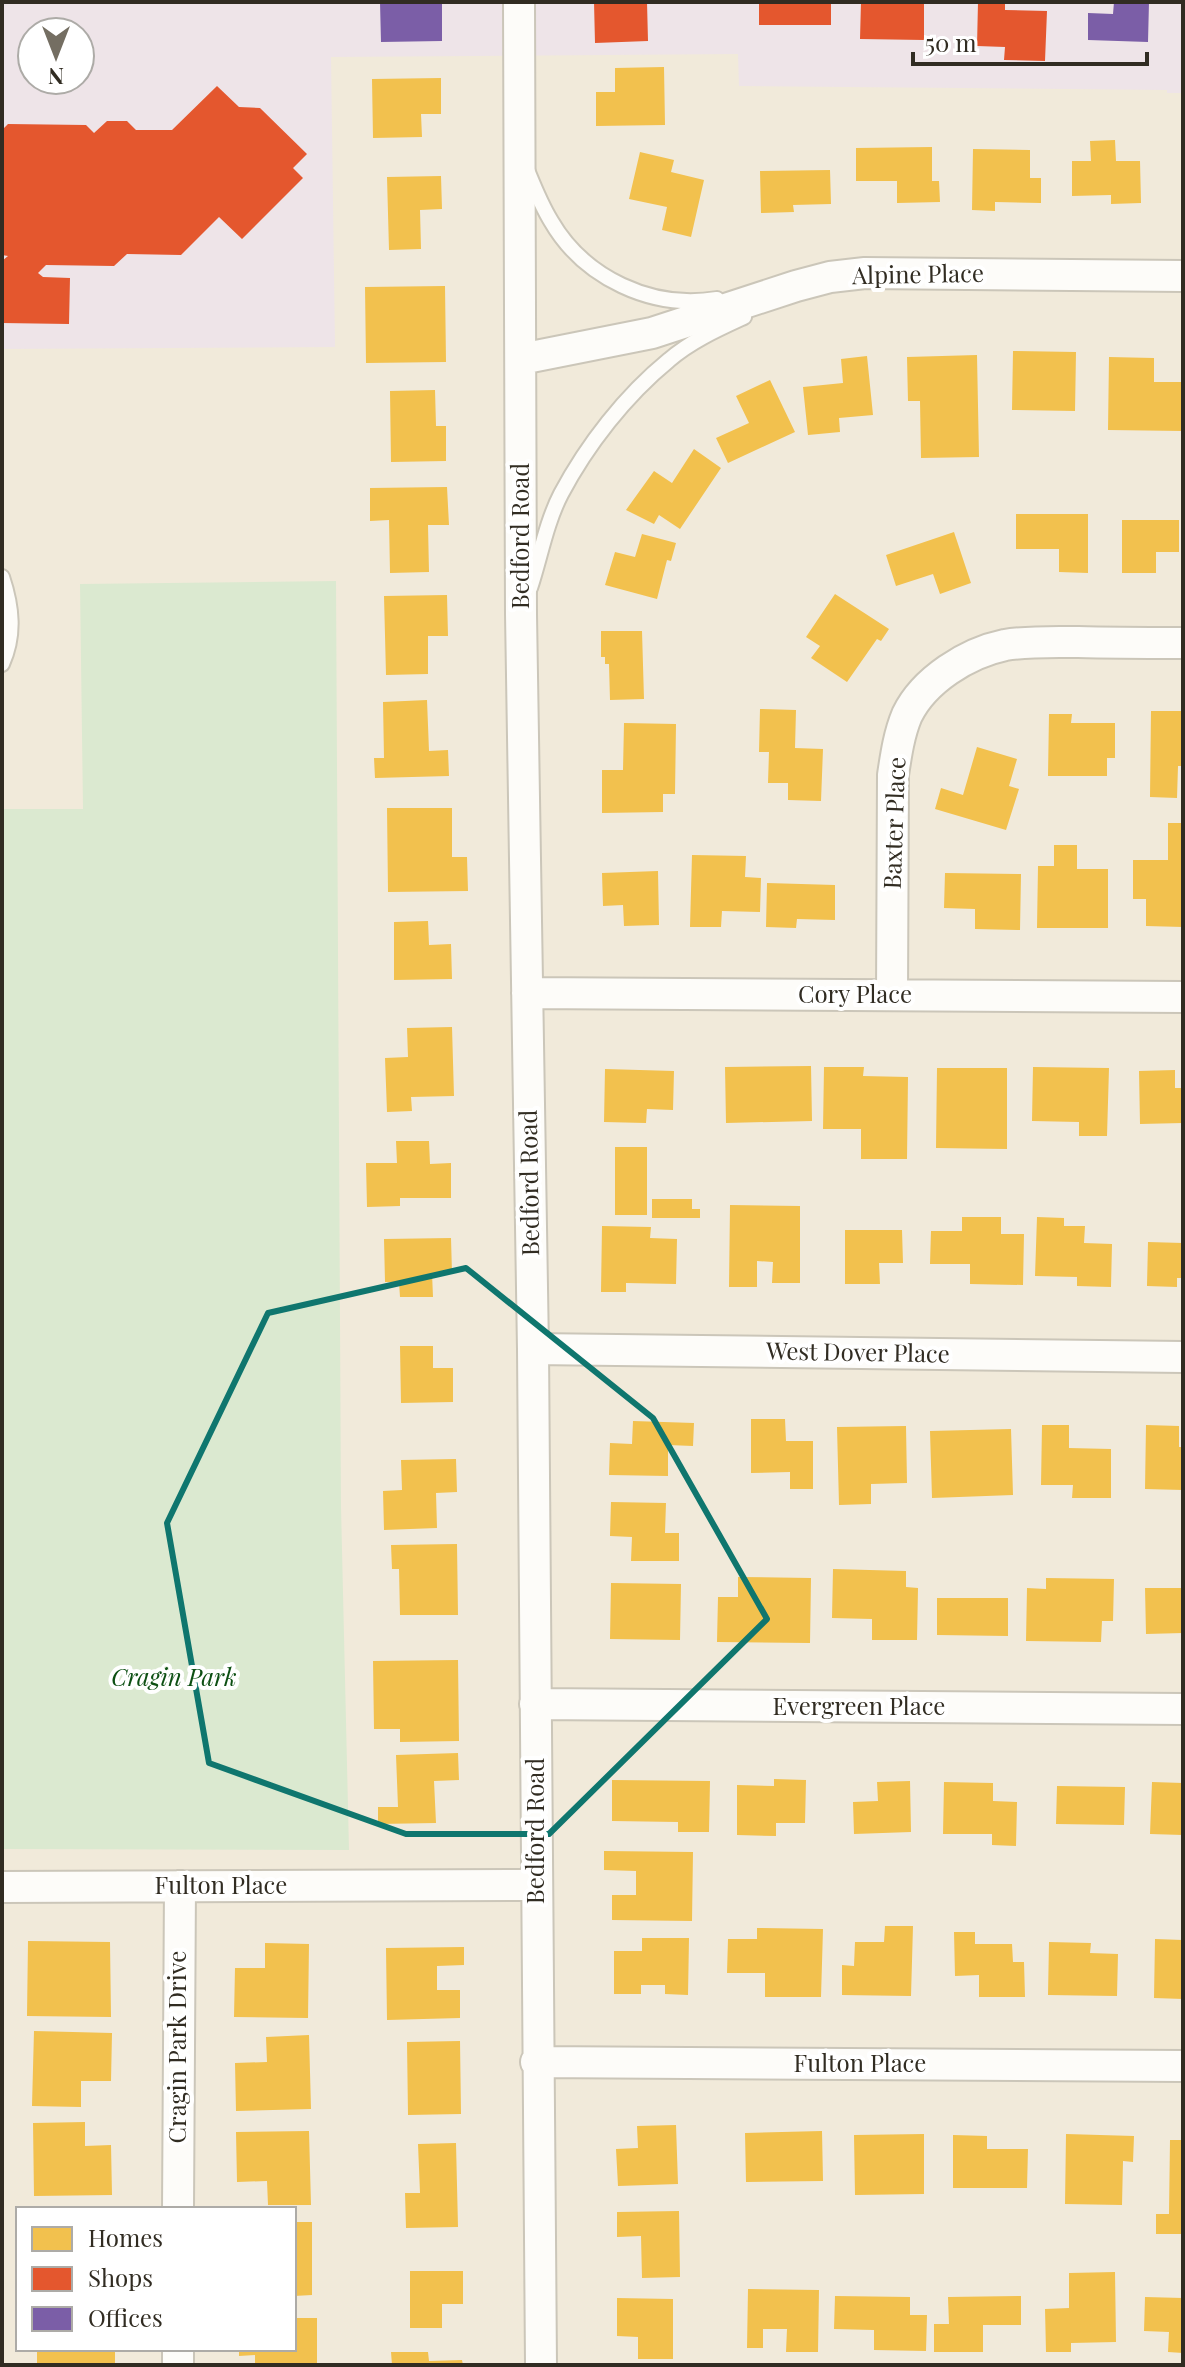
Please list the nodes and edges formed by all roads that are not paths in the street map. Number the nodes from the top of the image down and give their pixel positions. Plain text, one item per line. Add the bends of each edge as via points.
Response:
1 (519, 2) edge
2 (520, 152) junction
3 (1183, 276) edge
4 (796, 286) junction
5 (521, 359) junction
6 (2, 577) edge
7 (521, 614) junction
8 (1183, 643) edge
9 (2, 664) edge
10 (527, 993) junction
11 (892, 995) junction
12 (1183, 997) edge
13 (533, 1349) junction
14 (1183, 1357) edge
15 (535, 1704) junction
16 (1183, 1709) edge
17 (536, 1885) junction
18 (180, 1886) junction
19 (2, 1887) edge
20 (536, 2062) junction
21 (1183, 2066) edge
22 (178, 2207) edge
23 (541, 2365) edge

1 - 2 street, Bedford Road
2 - 4 lane via 552,223 576,254 646,297 702,302
2 - 5 street, Bedford Road
3 - 4 street, Alpine Place via 865,273
4 - 5 street, Alpine Place via 652,333
4 - 7 lane via 669,359 604,428 560,497
5 - 7 street, Bedford Road
6 - 9 lane via 11,617 11,643
7 - 10 street, Bedford Road
8 - 11 street, Baxter Place via 1004,645 971,657 921,695 908,715 893,775
10 - 11 street, Cory Place
10 - 13 street, Bedford Road
11 - 12 street, Cory Place
13 - 14 street, West Dover Place
13 - 15 street, Bedford Road
15 - 16 street, Evergreen Place
15 - 17 street, Bedford Road
17 - 18 street, Fulton Place
17 - 20 street, Bedford Road
18 - 19 street, Fulton Place
18 - 22 street, Cragin Park Drive
20 - 21 street, Fulton Place
20 - 23 street, Bedford Road

